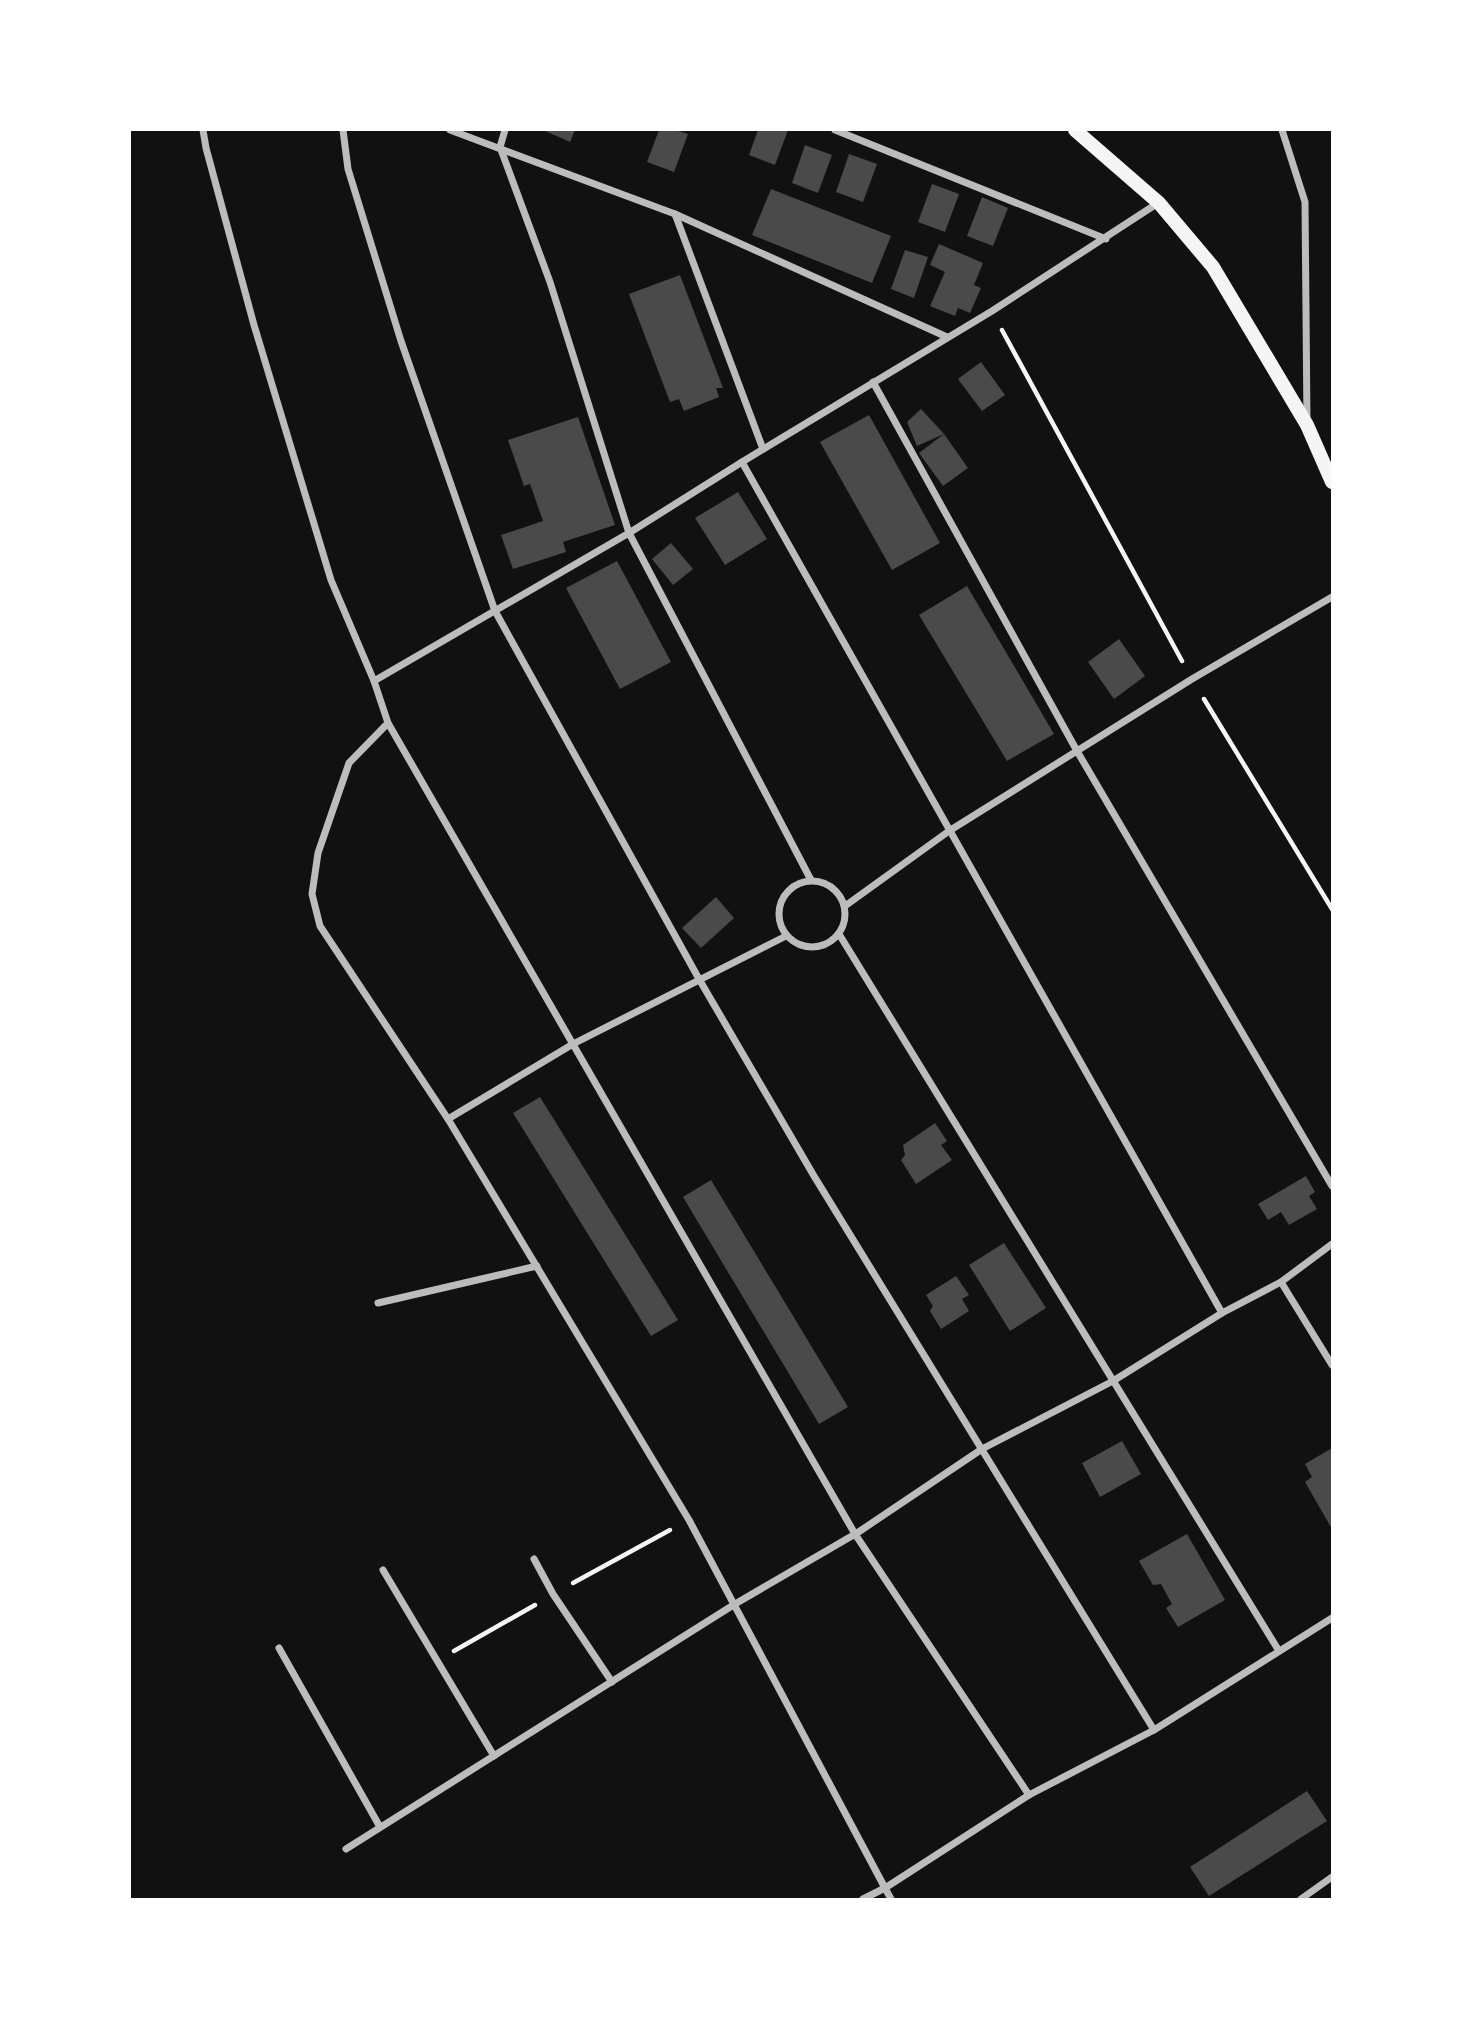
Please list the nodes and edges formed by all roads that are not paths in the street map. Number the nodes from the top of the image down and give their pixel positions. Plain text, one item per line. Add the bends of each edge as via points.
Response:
1 (202, 130) edge
2 (343, 130) edge
3 (450, 130) edge
4 (505, 130) edge
5 (835, 130) edge
6 (1075, 130) edge
7 (1282, 130) edge
8 (499, 147) junction
9 (1159, 203) junction
10 (675, 215) junction
11 (1106, 239) junction
12 (947, 337) junction
13 (873, 382) junction
14 (1307, 425) junction
15 (763, 449) junction
16 (741, 462) junction
17 (1332, 482) edge
18 (629, 533) junction
19 (1332, 597) edge
20 (495, 611) junction
21 (374, 681) junction
22 (388, 723) junction
23 (1077, 751) junction
24 (949, 831) junction
25 (811, 880) junction
26 (845, 905) junction
27 (839, 934) junction
28 (786, 936) junction
29 (699, 979) junction
30 (573, 1044) junction
31 (448, 1119) junction
32 (1332, 1186) edge
33 (1332, 1244) edge
34 (537, 1266) junction
35 (1281, 1282) junction
36 (377, 1303) dead end
37 (1222, 1313) junction
38 (1332, 1366) edge
39 (1113, 1381) junction
40 (982, 1449) junction
41 (855, 1534) junction
42 (534, 1559) dead end
43 (383, 1570) dead end
44 (735, 1604) junction
45 (1332, 1618) edge
46 (279, 1648) dead end
47 (1279, 1651) junction
48 (612, 1682) junction
49 (1154, 1730) junction
50 (495, 1756) junction
51 (1029, 1795) junction
52 (380, 1827) junction
53 (345, 1849) dead end
54 (1332, 1877) edge
55 (885, 1888) junction
56 (863, 1899) edge
57 (891, 1899) edge
58 (1301, 1899) edge

1 - 21 street via 254,325 331,580
2 - 20 street via 348,169 401,341
3 - 8 street
4 - 8 street
5 - 11 street
6 - 9 main road
7 - 14 street via 1305,202
8 - 10 street
8 - 18 street via 550,282
9 - 11 street
9 - 14 main road via 1213,267
10 - 12 street
10 - 15 street
11 - 12 street
12 - 13 street
13 - 15 street
13 - 23 street
14 - 17 main road
15 - 16 street
16 - 18 street
16 - 24 street
18 - 20 street
18 - 25 street
19 - 23 street
20 - 21 street
20 - 29 street
21 - 22 street
22 - 30 street
22 - 31 street via 349,762 317,853 312,894 320,926
23 - 24 street
23 - 32 street
24 - 26 street
24 - 37 street
25 - 26 street via 825,883
25 - 28 street via 796,884 778,907
26 - 27 street
27 - 28 street via 828,944 813,948
27 - 39 street
28 - 29 street
29 - 30 street
29 - 40 street
30 - 31 street
30 - 41 street
31 - 34 street
33 - 35 street
34 - 36 street
34 - 44 street
35 - 37 street
35 - 38 street
37 - 39 street
39 - 40 street
39 - 47 street
40 - 41 street
40 - 49 street
41 - 44 street
41 - 51 street
42 - 48 street
43 - 50 street
44 - 48 street
44 - 55 street
45 - 47 street
46 - 52 street
47 - 49 street
48 - 50 street
49 - 51 street
50 - 52 street
51 - 55 street
52 - 53 street
54 - 58 street
55 - 56 street
55 - 57 street

